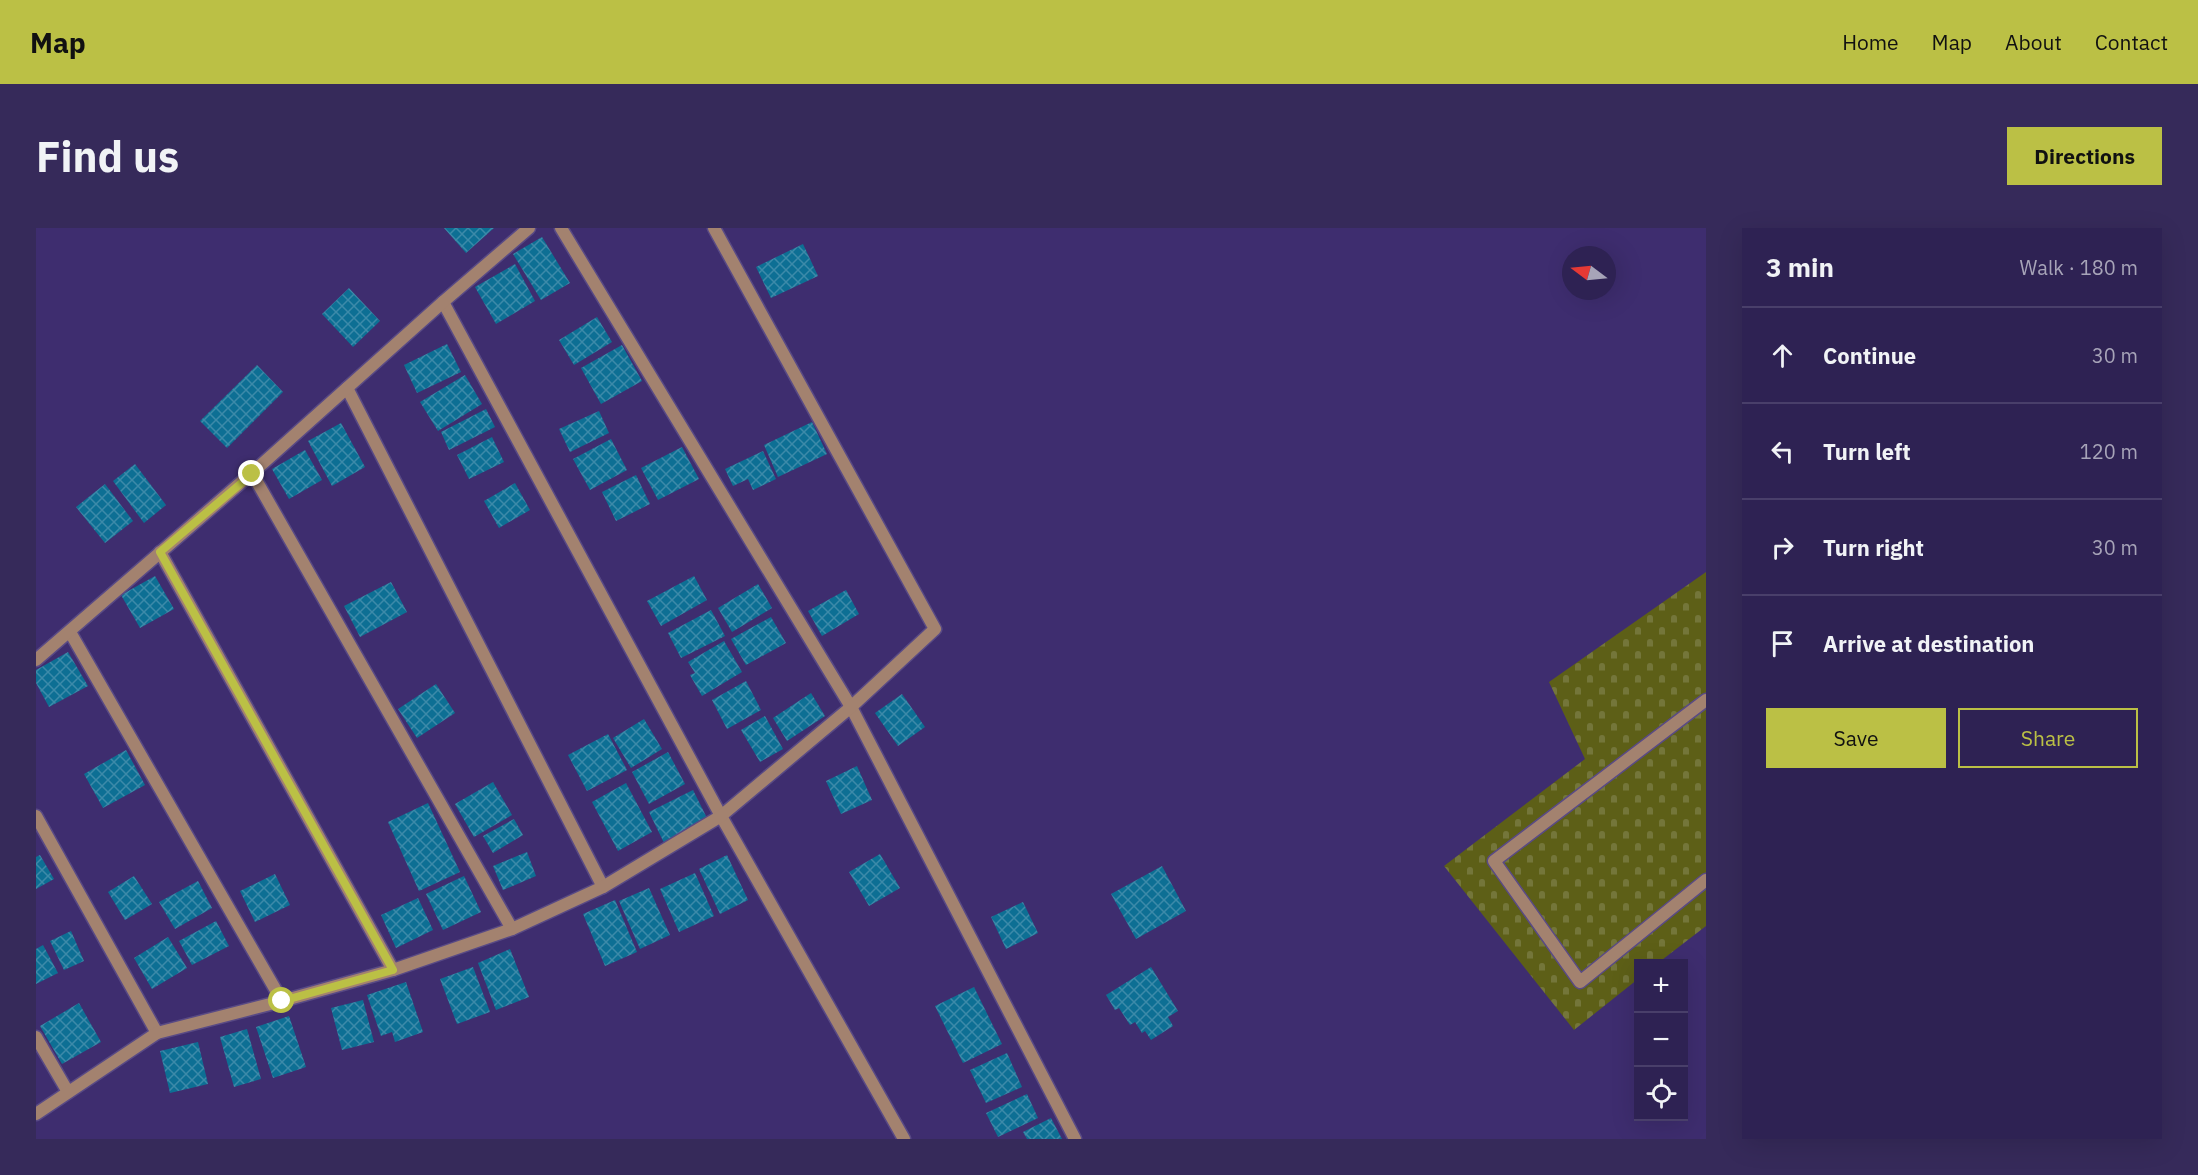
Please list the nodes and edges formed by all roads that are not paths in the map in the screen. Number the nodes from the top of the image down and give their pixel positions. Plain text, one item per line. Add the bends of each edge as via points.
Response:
1 (529, 228) edge
2 (561, 228) edge
3 (714, 228) edge
4 (443, 302) junction
5 (347, 388) junction
6 (252, 474) junction
7 (160, 552) junction
8 (70, 632) junction
9 (36, 660) edge
10 (1706, 699) edge
11 (851, 707) junction
12 (36, 816) edge
13 (722, 816) junction
14 (1706, 880) edge
15 (603, 887) junction
16 (512, 928) junction
17 (393, 970) junction
18 (282, 1001) junction
19 (157, 1033) junction
20 (36, 1038) edge
21 (68, 1092) junction
22 (36, 1114) edge
23 (904, 1139) edge
24 (1074, 1139) edge

1 - 4 street
2 - 11 street
3 - 11 street via 935,629
4 - 5 street
4 - 13 street
5 - 6 street
5 - 15 street
6 - 7 street
6 - 16 street
7 - 8 street
7 - 17 street
8 - 9 street
8 - 18 street
10 - 14 street via 1494,861 1580,982
11 - 13 street
11 - 24 street
12 - 19 street
13 - 15 street
13 - 23 street
15 - 16 street
16 - 17 street
17 - 18 street
18 - 19 street
19 - 21 street
20 - 21 street
21 - 22 street

